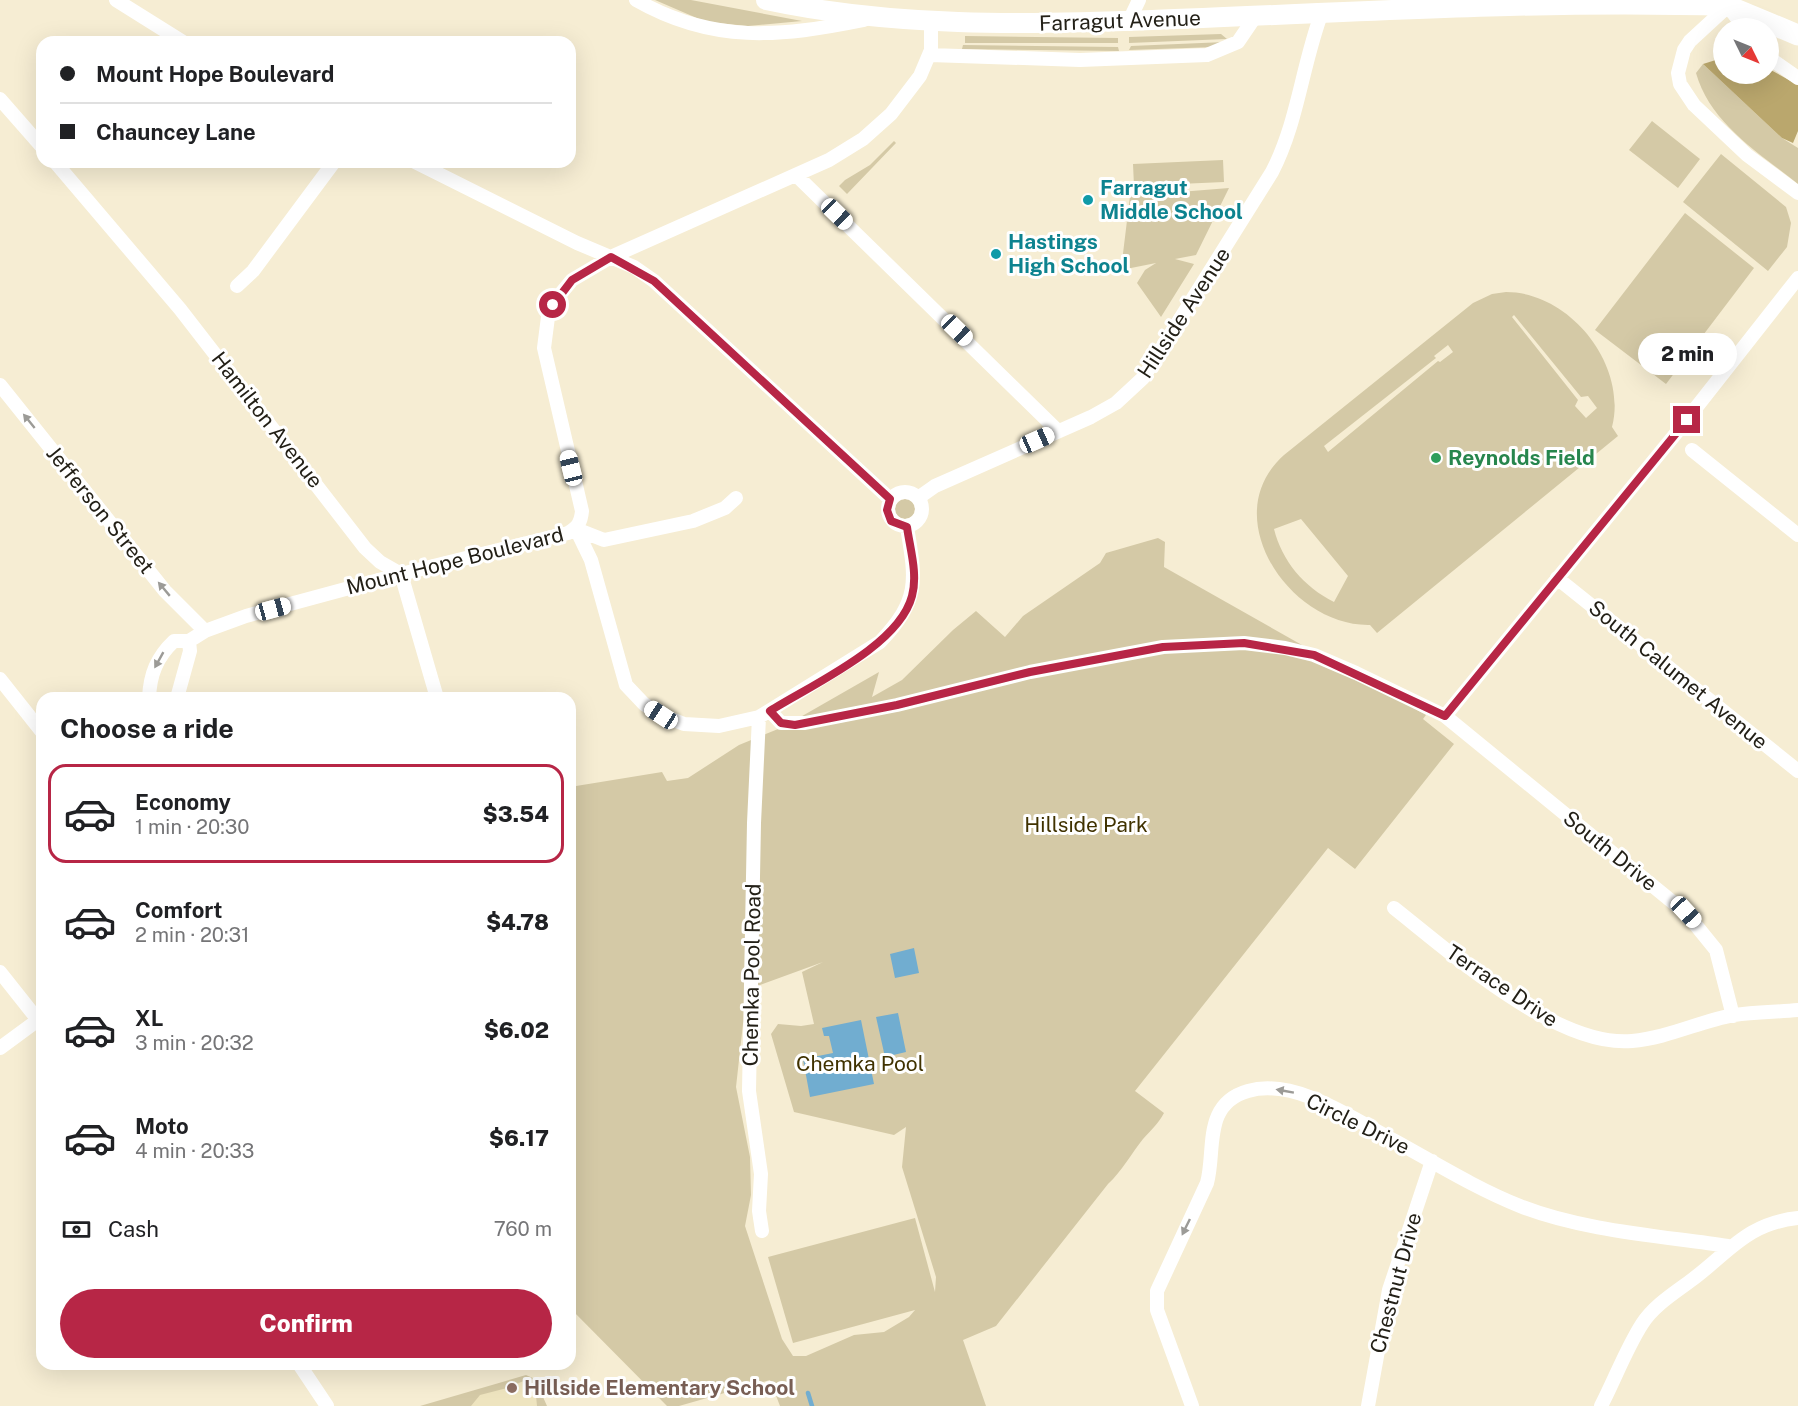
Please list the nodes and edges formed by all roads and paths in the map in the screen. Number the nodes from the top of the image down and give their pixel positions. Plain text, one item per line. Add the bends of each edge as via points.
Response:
1 (116, 0) edge
2 (636, 0) edge
3 (766, 0) edge
4 (1139, 0) edge
5 (1724, 3) edge
6 (1322, 12) junction
7 (882, 16) junction
8 (1255, 16) junction
9 (1736, 18) edge
10 (931, 21) junction
11 (1129, 21) junction
12 (1798, 35) edge
13 (173, 36) edge
14 (930, 55) junction
15 (1779, 65) edge
16 (1798, 78) edge
17 (0, 99) edge
18 (36, 140) edge
19 (60, 168) edge
20 (330, 168) edge
21 (427, 168) edge
22 (796, 175) junction
23 (1798, 193) edge
24 (611, 257) junction
25 (1798, 278) edge
26 (237, 286) dead end
27 (1793, 296) edge
28 (0, 385) edge
29 (1058, 431) junction
30 (1692, 450) dead end
31 (736, 498) dead end
32 (918, 498) junction
33 (890, 499) junction
34 (907, 527) junction
35 (576, 529) junction
36 (1798, 535) edge
37 (401, 574) junction
38 (1557, 578) junction
39 (205, 631) junction
40 (189, 641) junction
41 (0, 680) edge
42 (150, 692) edge
43 (179, 692) edge
44 (434, 692) edge
45 (764, 714) junction
46 (1445, 716) junction
47 (36, 725) edge
48 (1798, 771) edge
49 (1394, 908) dead end
50 (0, 972) edge
51 (1798, 1010) edge
52 (36, 1013) edge
53 (1733, 1016) junction
54 (36, 1023) edge
55 (0, 1048) edge
56 (1432, 1161) junction
57 (1798, 1218) edge
58 (762, 1231) dead end
59 (1728, 1246) junction
60 (303, 1370) edge
61 (327, 1406) edge
62 (1192, 1406) edge
63 (1368, 1406) edge
64 (1601, 1406) edge

1 - 13 street
2 - 7 street via 697,27 747,34
3 - 7 main road, Farragut Avenue
4 - 11 street
5 - 6 main road, Farragut Avenue via 1594,2
5 - 9 street
5 - 12 main road
5 - 23 street via 1684,50 1678,73 1680,84 1694,105 1747,155
6 - 8 main road, Farragut Avenue
6 - 29 street, Hillside Avenue via 1312,37 1286,145 1158,357 1143,378 1116,403
7 - 10 main road, Farragut Avenue
8 - 11 main road, Farragut Avenue
8 - 14 street via 1238,42 1207,55 1080,60
10 - 11 main road, Farragut Avenue
10 - 14 street, Mount Hope Boulevard
14 - 22 street, Mount Hope Boulevard via 903,101 877,128 847,150
15 - 16 street
17 - 18 street
19 - 37 street, Hamilton Avenue via 180,309 366,548
20 - 26 street via 253,271
21 - 24 street
22 - 24 street, Mount Hope Boulevard
22 - 29 street
24 - 33 street via 654,281
24 - 35 street, Mount Hope Boulevard via 579,274 565,288 553,305 544,330 546,359 582,511
25 - 27 street
27 - 38 street
39 -> 28 street, Jefferson Street via 165,591
29 - 32 street, Hillside Avenue via 935,486
30 - 36 street
31 - 35 street via 725,508 693,521 604,540
32 - 33 street via 903,492
32 - 34 street via 921,514 916,523
33 - 34 street via 887,510 891,521
34 - 45 street via 914,568 912,596 893,628 847,665
35 - 37 street, Mount Hope Boulevard
35 - 45 street via 591,560 626,685 644,704 684,724 719,726
37 - 39 street, Mount Hope Boulevard
37 - 44 street
38 - 46 street
38 - 48 street, South Calumet Avenue
39 - 40 street, Mount Hope Boulevard
40 -> 42 street, Mount Hope Boulevard via 174,641 161,654
40 - 43 street
41 - 47 street
45 - 46 street, South Drive via 781,723 805,723 1030,672 1163,647 1244,643 1314,655
45 - 58 street, Chemka Pool Road via 754,823 749,1091 761,1174
46 - 53 street, South Drive via 1686,912 1716,950
49 - 53 street, Terrace Drive via 1530,1009 1586,1035 1612,1041 1650,1039
50 - 52 street
51 - 53 street, Terrace Drive
54 - 55 street
56 - 59 street, Circle Drive via 1520,1206 1547,1214
56 -> 62 street, Circle Drive via 1344,1112 1288,1091 1248,1091 1225,1106 1210,1135 1212,1166 1207,1183 1158,1291 1157,1310
56 - 63 street, Chestnut Drive via 1389,1290
57 - 59 street via 1768,1224
59 - 64 street via 1642,1323
60 - 61 street

